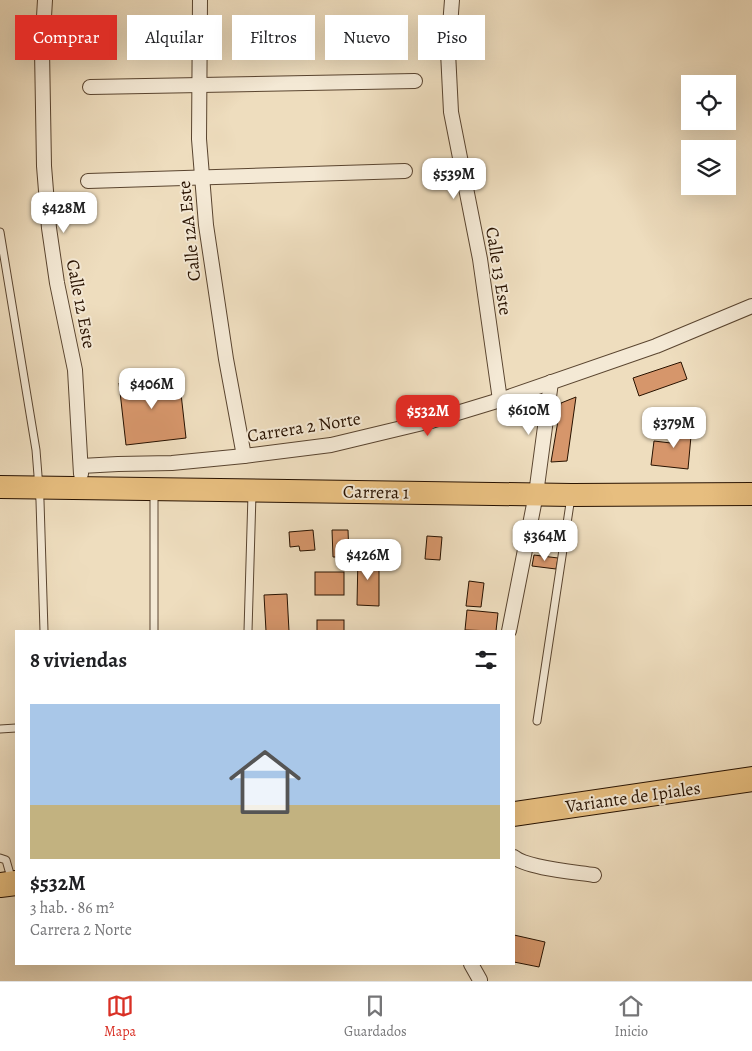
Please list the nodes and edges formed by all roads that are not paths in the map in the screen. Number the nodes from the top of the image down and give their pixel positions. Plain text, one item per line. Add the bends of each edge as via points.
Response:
1 (45, 0) edge
2 (200, 0) edge
3 (452, 0) edge
4 (415, 81) dead end
5 (200, 85) junction
6 (90, 87) dead end
7 (405, 170) dead end
8 (202, 177) junction
9 (88, 181) dead end
10 (0, 232) edge
11 (752, 306) edge
12 (551, 382) junction
13 (500, 400) junction
14 (244, 456) junction
15 (81, 466) junction
16 (0, 487) edge
17 (39, 488) junction
18 (82, 488) junction
19 (154, 489) junction
20 (253, 490) junction
21 (536, 494) junction
22 (572, 494) junction
23 (752, 494) edge
24 (44, 630) edge
25 (154, 630) edge
26 (248, 630) edge
27 (509, 630) edge
28 (537, 721) dead end
29 (15, 728) edge
30 (0, 729) edge
31 (752, 779) edge
32 (515, 814) edge
33 (0, 858) edge
34 (515, 858) edge
35 (594, 876) dead end
36 (10, 884) edge
37 (472, 965) edge
38 (480, 980) edge

1 - 15 street, Calle 12 Este via 42,50 45,184 56,274 75,370
2 - 5 street, Calle 12A Este
3 - 13 street, Calle 13 Este via 448,52 451,112 480,259
4 - 5 street
5 - 6 street
5 - 8 street, Calle 12A Este
7 - 8 street
8 - 9 street
8 - 14 street, Calle 12A Este via 212,275
10 - 17 lane via 36,450
11 - 12 street, Carrera 2 Norte via 656,346
12 - 13 street, Carrera 2 Norte
12 - 21 street
13 - 14 street, Carrera 2 Norte via 432,421 331,445
14 - 15 street, Carrera 2 Norte via 172,463
15 - 18 street, Calle 12 Este
16 - 17 main road, Carrera 1
17 - 18 main road, Carrera 1
17 - 24 lane
18 - 19 main road, Carrera 1
19 - 20 main road, Carrera 1
19 - 25 lane
20 - 21 main road, Carrera 1
20 - 26 lane
21 - 22 main road, Carrera 1
21 - 27 street
22 - 23 main road, Carrera 1
22 - 28 lane
29 - 30 lane
31 - 32 highway, Variante de Ipiales
33 - 36 lane via 6,860
34 - 35 street via 519,862
37 - 38 street

